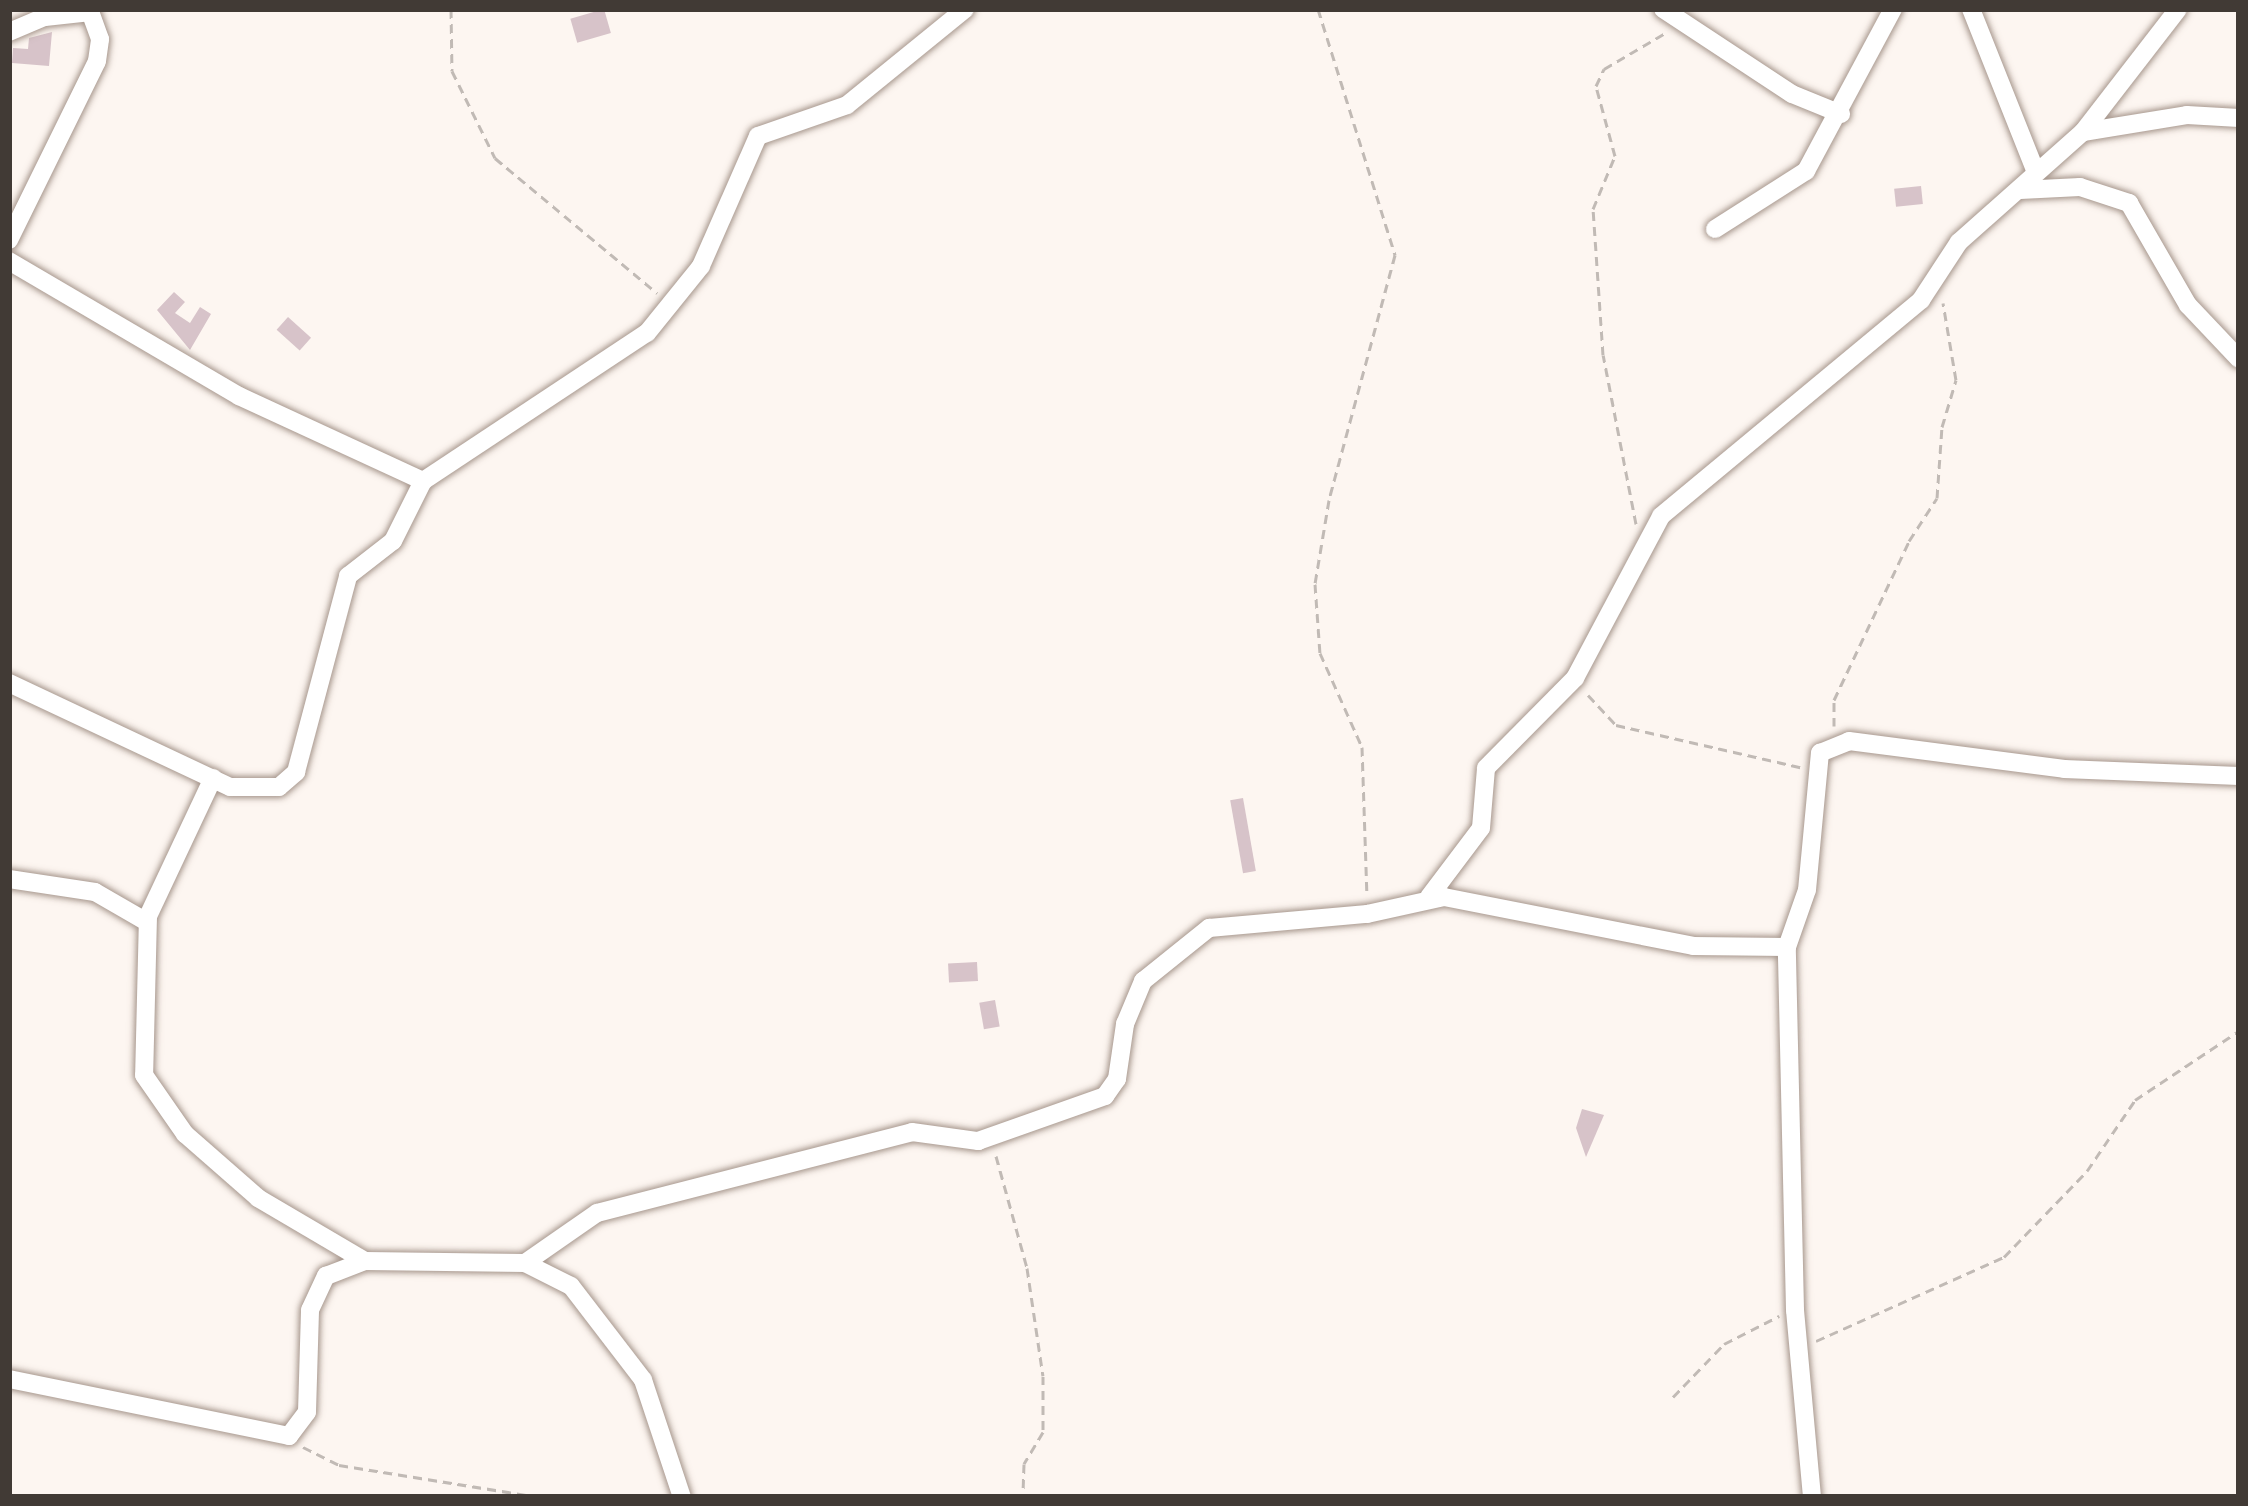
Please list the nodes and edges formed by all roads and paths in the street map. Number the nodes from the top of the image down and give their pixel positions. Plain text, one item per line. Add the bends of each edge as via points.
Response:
1 (452, 9) edge
2 (965, 9) edge
3 (1318, 9) edge
4 (1664, 9) edge
5 (1893, 9) edge
6 (1971, 9) edge
7 (2178, 9) edge
8 (90, 10) edge
9 (1685, 23) junction
10 (9, 32) edge
11 (1841, 114) junction
12 (2239, 118) edge
13 (2083, 132) junction
14 (2036, 172) junction
15 (2020, 190) junction
16 (1715, 229) dead end
17 (9, 240) edge
18 (9, 261) edge
19 (1942, 272) junction
20 (672, 306) junction
21 (2239, 358) edge
22 (423, 481) junction
23 (1640, 548) junction
24 (1575, 678) junction
25 (9, 683) edge
26 (1838, 742) junction
27 (1814, 769) junction
28 (2239, 776) edge
29 (213, 778) junction
30 (9, 879) edge
31 (1429, 897) junction
32 (1367, 914) junction
33 (147, 922) junction
34 (1787, 947) junction
35 (2239, 1030) edge
36 (991, 1137) junction
37 (364, 1261) junction
38 (525, 1263) junction
39 (1796, 1310) junction
40 (1801, 1363) junction
41 (9, 1379) edge
42 (1672, 1397) dead end
43 (291, 1435) junction
44 (539, 1497) edge
45 (682, 1497) edge
46 (1023, 1497) edge
47 (1811, 1497) edge

1 - 20 path via 452,71 495,158
2 - 20 street via 848,105 781,124 752,142 701,266
3 - 32 path via 1395,255 1329,500 1316,584 1320,653 1362,747
4 - 9 street
5 - 11 street
6 - 14 street
7 - 13 street
8 - 10 street via 45,16
8 - 17 street via 100,39 97,62
9 - 11 street via 1792,94
9 - 23 path via 1618,58 1596,86 1615,156 1594,200 1603,355
11 - 16 street via 1795,182
12 - 13 street via 2187,115
13 - 14 street
14 - 15 street
15 - 19 street via 1966,234
15 - 21 street via 2080,187 2129,203 2188,305
18 - 22 street via 239,396
19 - 23 street via 1871,347 1661,516
19 - 26 path via 1956,380 1942,428 1937,498 1834,700
20 - 22 street via 611,363
22 - 29 street via 393,541 348,576 296,772 259,793
23 - 24 street
24 - 27 path via 1616,725
24 - 31 street via 1486,768 1481,829
25 - 29 street
26 - 27 street via 1820,753
26 - 28 street via 2064,769
27 - 34 street via 1812,860
29 - 33 street
30 - 33 street via 95,892
31 - 32 street
31 - 34 street via 1486,900 1693,946
32 - 36 street via 1199,933 1143,981 1124,1024 1117,1079 1105,1096
33 - 37 street via 141,1045 144,1075 160,1104 258,1198
34 - 39 street
35 - 40 path via 2135,1100 2087,1171 2018,1247 1940,1290 1826,1334
36 - 38 street via 912,1132 596,1213
36 - 46 path via 1028,1268 1043,1376 1043,1432 1024,1464
37 - 38 street
37 - 43 street via 326,1276 314,1295 307,1412
38 - 45 street via 571,1286 643,1380
39 - 40 street
39 - 42 path via 1724,1344
40 - 47 street
41 - 43 street
43 - 44 path via 339,1466

